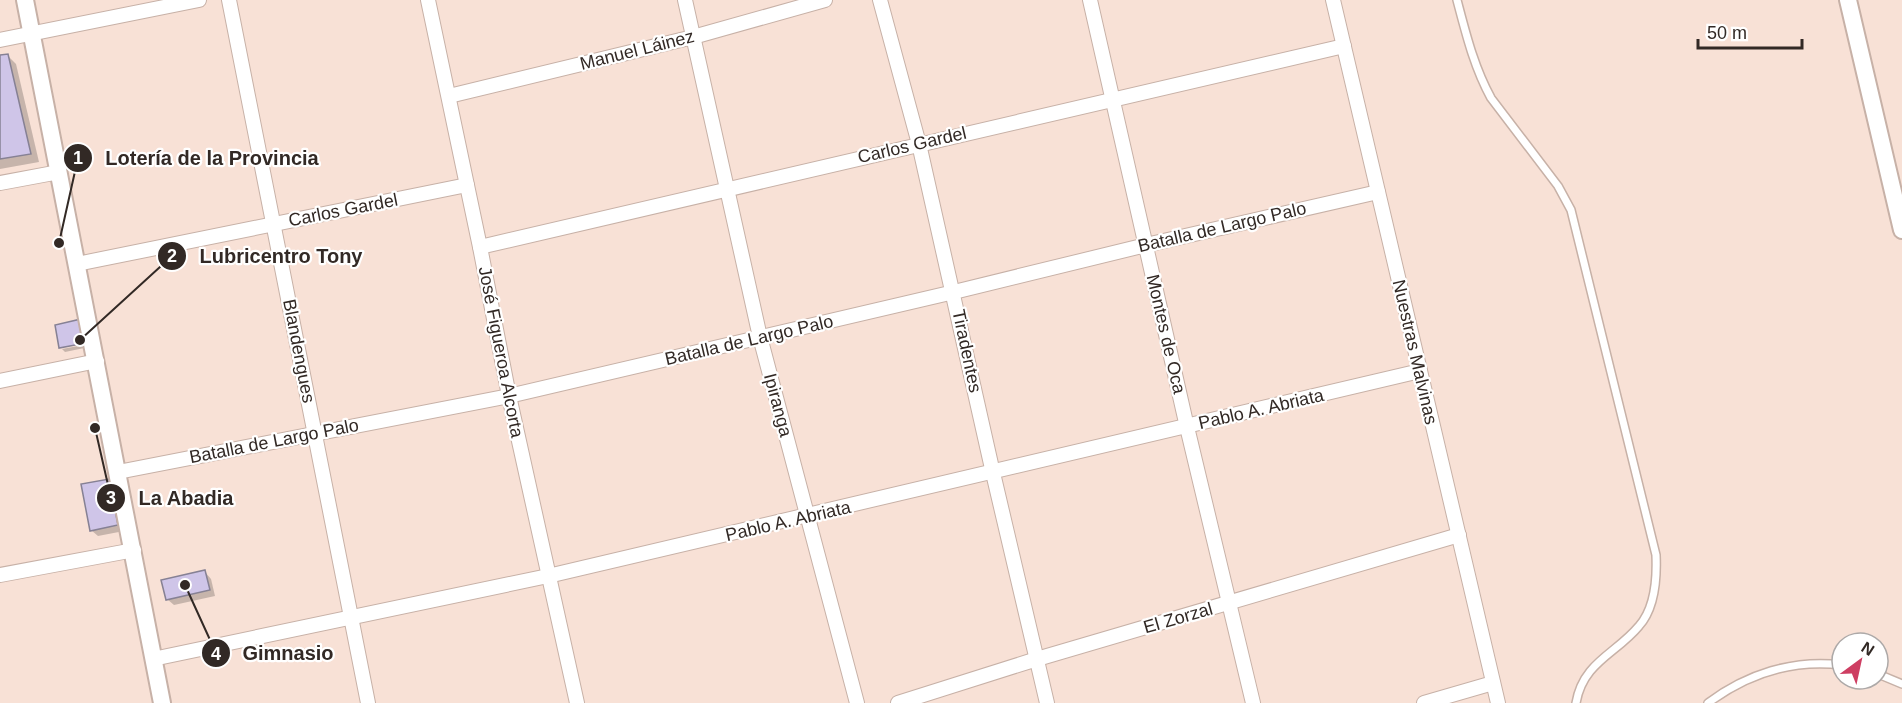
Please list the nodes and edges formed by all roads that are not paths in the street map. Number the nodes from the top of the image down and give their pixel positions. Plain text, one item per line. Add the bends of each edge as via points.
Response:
1 (25, 0) edge
2 (199, 0) edge
3 (229, 0) edge
4 (428, 0) edge
5 (685, 0) edge
6 (825, 0) edge
7 (880, 0) edge
8 (1090, 0) edge
9 (1334, 0) edge
10 (1456, 0) edge
11 (1848, 0) edge
12 (32, 33) junction
13 (693, 37) junction
14 (0, 40) edge
15 (1344, 46) junction
16 (448, 96) junction
17 (1111, 99) junction
18 (919, 144) junction
19 (59, 172) junction
20 (0, 183) edge
21 (467, 185) junction
22 (726, 188) junction
23 (1378, 192) junction
24 (274, 223) junction
25 (1902, 230) edge
26 (1146, 244) junction
27 (480, 247) junction
28 (77, 264) junction
29 (954, 292) junction
30 (760, 337) junction
31 (97, 361) junction
32 (1420, 371) junction
33 (0, 381) edge
34 (509, 396) junction
35 (1187, 427) junction
36 (315, 433) junction
37 (118, 472) junction
38 (993, 472) junction
39 (807, 516) junction
40 (1458, 535) junction
41 (134, 550) junction
42 (0, 575) edge
43 (548, 576) junction
44 (1229, 603) junction
45 (352, 619) junction
46 (153, 659) junction
47 (1037, 659) junction
48 (1830, 665) edge
49 (1493, 683) junction
50 (162, 703) edge
51 (368, 703) edge
52 (577, 703) edge
53 (857, 703) edge
54 (898, 703) edge
55 (1047, 703) edge
56 (1253, 703) edge
57 (1424, 703) edge
58 (1498, 703) edge
59 (1576, 703) edge
60 (1708, 703) edge

1 - 12 street
2 - 12 street
3 - 24 street, Blandengues
4 - 16 street, José Figueroa Alcorta
5 - 13 street, Ipiranga
6 - 13 street, Manuel Láinez
7 - 18 street, Tiradentes
8 - 17 street, Montes de Oca
9 - 15 street, Nuestras Malvinas
10 - 59 lane via 1482,82 1558,186 1571,210 1656,555 1657,573 1647,615 1639,627 1595,664 1580,687
11 - 25 street
12 - 14 street
12 - 19 street
13 - 16 street, Manuel Láinez
13 - 22 street, Ipiranga
15 - 17 street, Carlos Gardel
15 - 23 street, Nuestras Malvinas
16 - 21 street, José Figueroa Alcorta
17 - 18 street, Carlos Gardel
17 - 26 street, Montes de Oca
18 - 22 street, Carlos Gardel
18 - 29 street, Tiradentes
19 - 20 street
19 - 28 street
21 - 24 street, Carlos Gardel
21 - 27 street, José Figueroa Alcorta
22 - 27 street, Carlos Gardel
22 - 30 street, Ipiranga
23 - 26 street, Batalla de Largo Palo
23 - 32 street, Nuestras Malvinas
24 - 28 street, Carlos Gardel
24 - 36 street, Blandengues
26 - 29 street, Batalla de Largo Palo
26 - 35 street, Montes de Oca
27 - 34 street, José Figueroa Alcorta
28 - 31 street
29 - 30 street, Batalla de Largo Palo
29 - 38 street, Tiradentes
30 - 34 street, Batalla de Largo Palo
30 - 39 street, Ipiranga
31 - 33 street
31 - 37 street
32 - 35 street, Pablo A. Abriata
32 - 40 street, Nuestras Malvinas
34 - 36 street, Batalla de Largo Palo
34 - 43 street, José Figueroa Alcorta
35 - 38 street, Pablo A. Abriata
35 - 44 street, Montes de Oca
36 - 37 street, Batalla de Largo Palo
36 - 45 street, Blandengues
37 - 41 street
38 - 39 street, Pablo A. Abriata
38 - 47 street, Tiradentes
39 - 43 street, Pablo A. Abriata
39 - 53 street, Ipiranga
40 - 44 street, El Zorzal
40 - 49 street, Nuestras Malvinas
41 - 42 street
41 - 46 street
43 - 45 street, Pablo A. Abriata
43 - 52 street, José Figueroa Alcorta
44 - 47 street, El Zorzal
44 - 56 street, Montes de Oca
45 - 46 street, Pablo A. Abriata
45 - 51 street, Blandengues
46 - 50 street
47 - 54 street, El Zorzal
47 - 55 street, Tiradentes
48 - 60 lane via 1797,666 1758,674
49 - 57 street
49 - 58 street, Nuestras Malvinas

